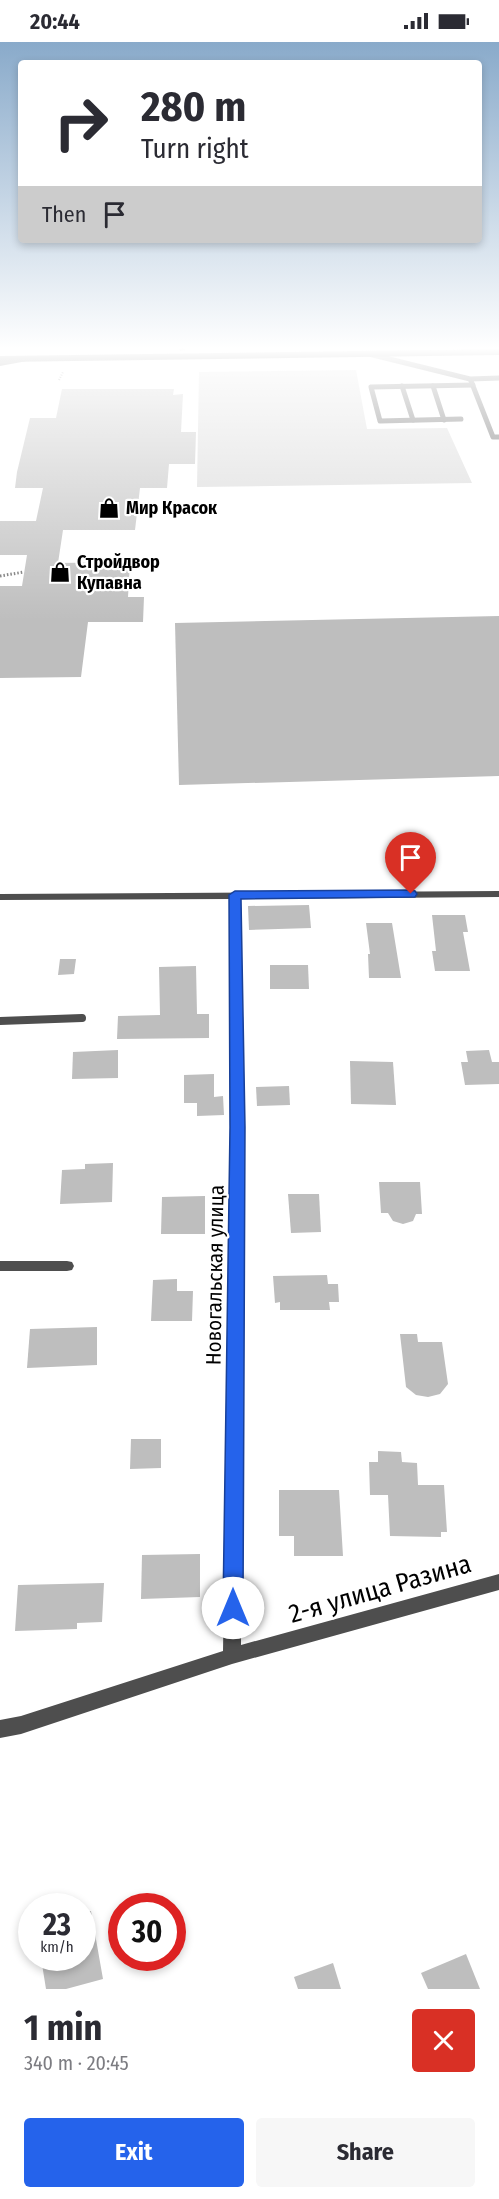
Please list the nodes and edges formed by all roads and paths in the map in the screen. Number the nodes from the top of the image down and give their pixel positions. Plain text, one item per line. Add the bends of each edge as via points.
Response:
1 (24, 572) dead end
2 (0, 576) edge
3 (499, 894) edge
4 (235, 895) junction
5 (0, 897) edge
6 (82, 1018) dead end
7 (0, 1021) edge
8 (0, 1266) edge
9 (67, 1266) dead end
10 (499, 1582) edge
11 (232, 1656) junction
12 (0, 1729) edge

1 - 2 path
3 - 4 street
4 - 5 street
4 - 11 street, Новогальская улица
6 - 7 lane
8 - 9 street
10 - 11 street, 2-я улица Разина
11 - 12 street, 2-я улица Разина

